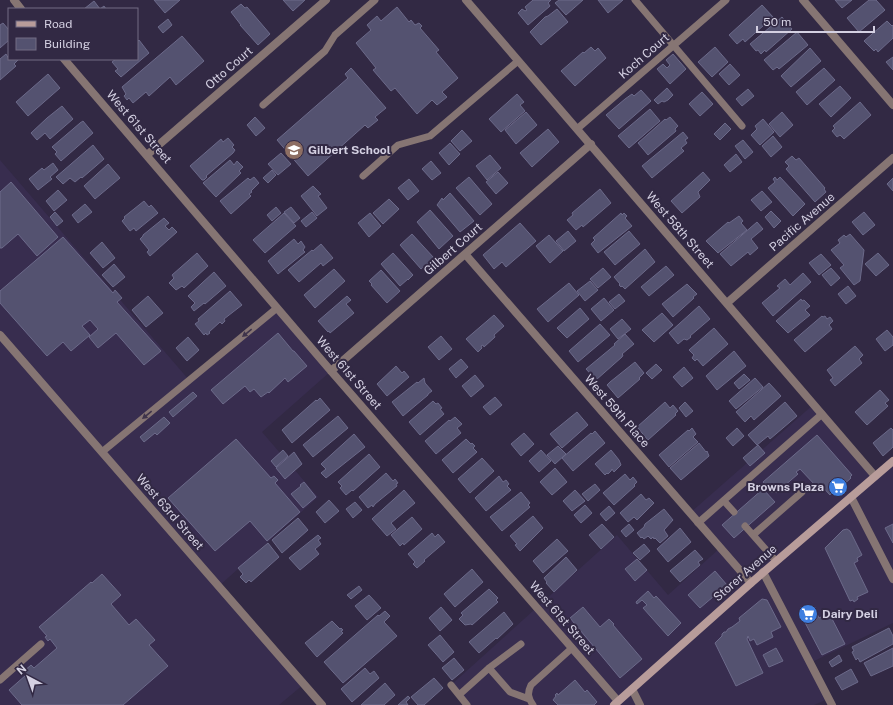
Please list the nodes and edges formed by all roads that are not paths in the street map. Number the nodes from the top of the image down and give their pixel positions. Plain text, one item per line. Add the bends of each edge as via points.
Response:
1 (14, 0) edge
2 (326, 0) edge
3 (375, 0) edge
4 (466, 0) edge
5 (635, 0) edge
6 (726, 0) edge
7 (803, 0) edge
8 (20, 8) edge
9 (674, 45) junction
10 (65, 60) edge
11 (518, 61) junction
12 (263, 105) dead end
13 (893, 105) edge
14 (742, 126) dead end
15 (577, 129) junction
16 (591, 144) junction
17 (147, 155) junction
18 (893, 158) edge
19 (363, 176) dead end
20 (465, 254) junction
21 (727, 303) junction
22 (277, 308) junction
23 (0, 335) edge
24 (331, 371) junction
25 (822, 414) junction
26 (102, 452) junction
27 (893, 461) edge
28 (876, 476) junction
29 (802, 492) dead end
30 (852, 497) junction
31 (724, 501) junction
32 (734, 512) dead end
33 (698, 523) junction
34 (745, 526) dead end
35 (753, 535) junction
36 (776, 561) junction
37 (764, 572) junction
38 (893, 579) edge
39 (751, 583) junction
40 (41, 644) dead end
41 (521, 644) dead end
42 (572, 648) junction
43 (489, 668) junction
44 (0, 680) edge
45 (451, 685) dead end
46 (632, 689) junction
47 (459, 695) junction
48 (529, 699) junction
49 (616, 703) edge
50 (322, 705) edge
51 (467, 705) edge
52 (534, 705) edge
53 (640, 705) edge
54 (832, 705) edge

1 - 8 street
2 - 17 street, Otto Court
3 - 12 lane via 335,35 325,51
4 - 11 street, West 58th Street
5 - 9 lane
6 - 9 lane, Koch Court
7 - 13 street
9 - 14 lane
9 - 15 lane, Koch Court
10 - 17 street, West 61st Street
11 - 15 street, West 58th Street
11 - 19 lane via 430,136 398,145
15 - 16 street, West 58th Street
16 - 20 street, Gilbert Court
16 - 21 street, West 58th Street
17 - 22 street, West 61st Street
18 - 21 street, Pacific Avenue
20 - 24 street, Gilbert Court
20 - 33 street, West 59th Place
21 - 25 street, West 58th Street
22 - 24 street, West 61st Street
22 -> 26 lane
23 - 26 street, West 63rd Street
24 - 42 street, West 61st Street
25 - 28 street, West 58th Street
25 - 31 lane
26 - 50 street, West 63rd Street
27 - 28 street, Storer Avenue
28 - 30 street, Storer Avenue
29 - 35 lane
30 - 36 street, Storer Avenue
30 - 38 street
31 - 32 lane
31 - 33 lane
33 - 39 street, West 59th Place
34 - 35 lane
35 - 36 lane
36 - 37 street, Storer Avenue
37 - 39 street, Storer Avenue
37 - 54 street
39 - 46 street, Storer Avenue
40 - 44 lane
41 - 43 lane
42 - 48 lane via 531,685
42 - 49 street, West 61st Street
43 - 47 lane
43 - 48 lane via 510,692
45 - 47 lane
46 - 49 street, Storer Avenue
46 - 53 street
47 - 51 lane
48 - 52 lane

